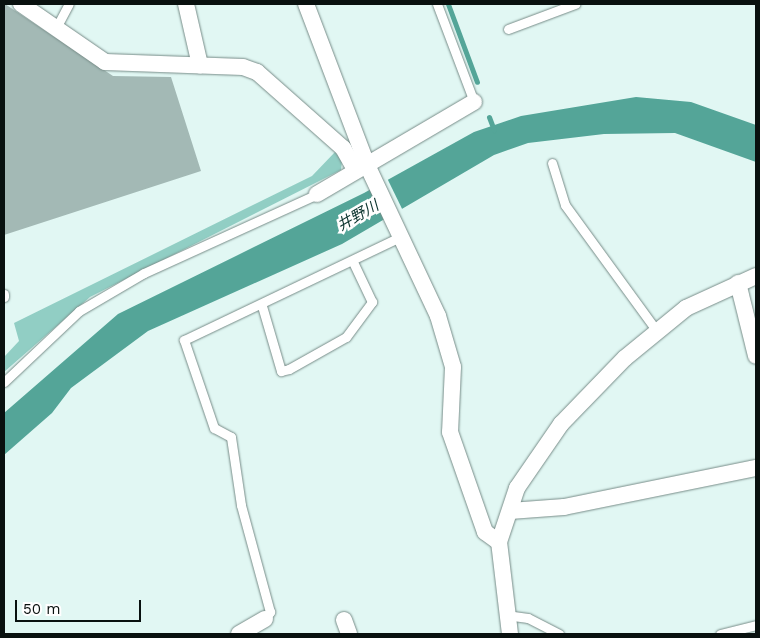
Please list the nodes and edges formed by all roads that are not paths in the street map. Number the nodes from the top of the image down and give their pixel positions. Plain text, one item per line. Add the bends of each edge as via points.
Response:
1 (21, 4) edge
2 (69, 4) edge
3 (186, 4) edge
4 (306, 4) edge
5 (437, 4) edge
6 (575, 4) edge
7 (56, 28) junction
8 (508, 29) dead end
9 (200, 65) junction
10 (474, 102) joint
11 (552, 162) dead end
12 (365, 169) junction
13 (317, 194) joint
14 (400, 233) junction
15 (353, 262) junction
16 (756, 276) edge
17 (738, 283) junction
18 (262, 306) junction
19 (657, 332) junction
20 (756, 356) edge
21 (4, 382) edge
22 (756, 468) edge
23 (510, 511) junction
24 (499, 542) junction
25 (506, 615) junction
26 (266, 618) joint
27 (756, 625) edge
28 (239, 634) edge
29 (510, 634) edge
30 (559, 634) edge
31 (720, 634) edge

1 - 7 street
2 - 7 lane
3 - 9 street
4 - 12 street
5 - 10 lane
6 - 8 lane
7 - 9 street via 105,62
9 - 12 street via 257,72
10 - 12 street
11 - 19 lane via 565,205
12 - 13 street
12 - 14 street
13 - 21 lane via 144,274 86,306
14 - 15 lane
14 - 24 street via 451,354 450,432 485,532
15 - 18 lane
15 - 18 lane via 372,302 346,336 288,369 282,371
16 - 17 street
17 - 19 street via 686,308
17 - 20 street
18 - 26 lane via 184,340 214,428 231,437 241,505 270,612
19 - 23 street via 561,424 517,488
22 - 23 street via 564,507
23 - 24 street
24 - 25 street
25 - 29 street
25 - 30 lane via 528,618
26 - 28 street
27 - 31 lane

